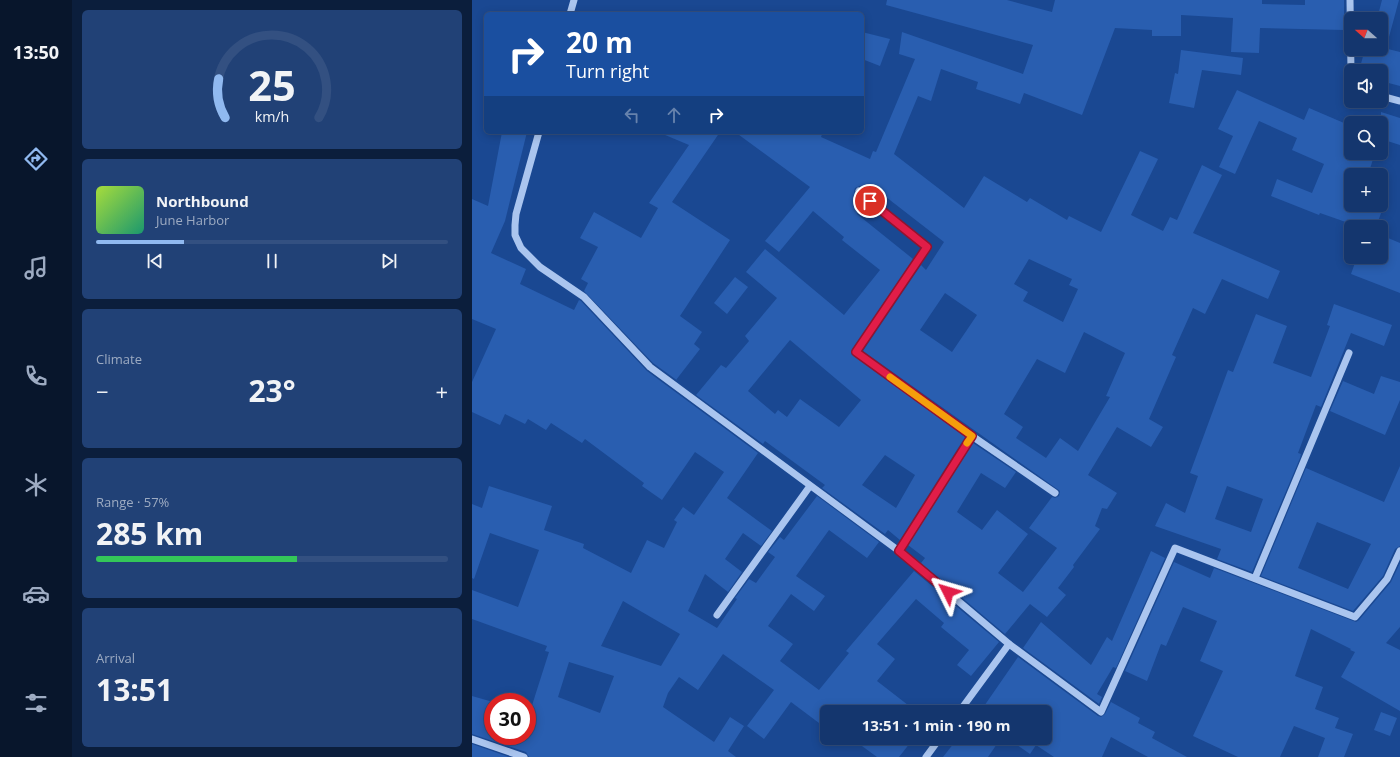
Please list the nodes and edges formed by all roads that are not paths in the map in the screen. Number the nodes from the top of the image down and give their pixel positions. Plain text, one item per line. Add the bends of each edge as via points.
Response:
1 (574, 0) edge
2 (1350, 0) edge
3 (571, 12) edge
4 (1351, 64) edge
5 (1388, 98) edge
6 (1400, 101) edge
7 (537, 134) edge
8 (859, 191) dead end
9 (1350, 353) dead end
10 (972, 436) junction
11 (810, 486) junction
12 (1055, 493) dead end
13 (899, 551) junction
14 (1400, 552) edge
15 (1255, 578) junction
16 (718, 615) dead end
17 (1009, 644) junction
18 (964, 705) edge
19 (472, 739) edge
20 (935, 745) edge
21 (524, 757) edge
22 (926, 757) edge

1 - 3 street
2 - 4 street
5 - 6 street
7 - 11 street via 516,214 515,235 521,248 540,267 584,297 650,367
8 - 10 street via 927,247 856,352
9 - 15 street
10 - 12 street
10 - 13 street
11 - 13 street
11 - 16 street
13 - 17 street
14 - 15 street via 1387,579 1356,617
15 - 17 street via 1175,548 1101,712
17 - 18 street
19 - 21 street
20 - 22 street

